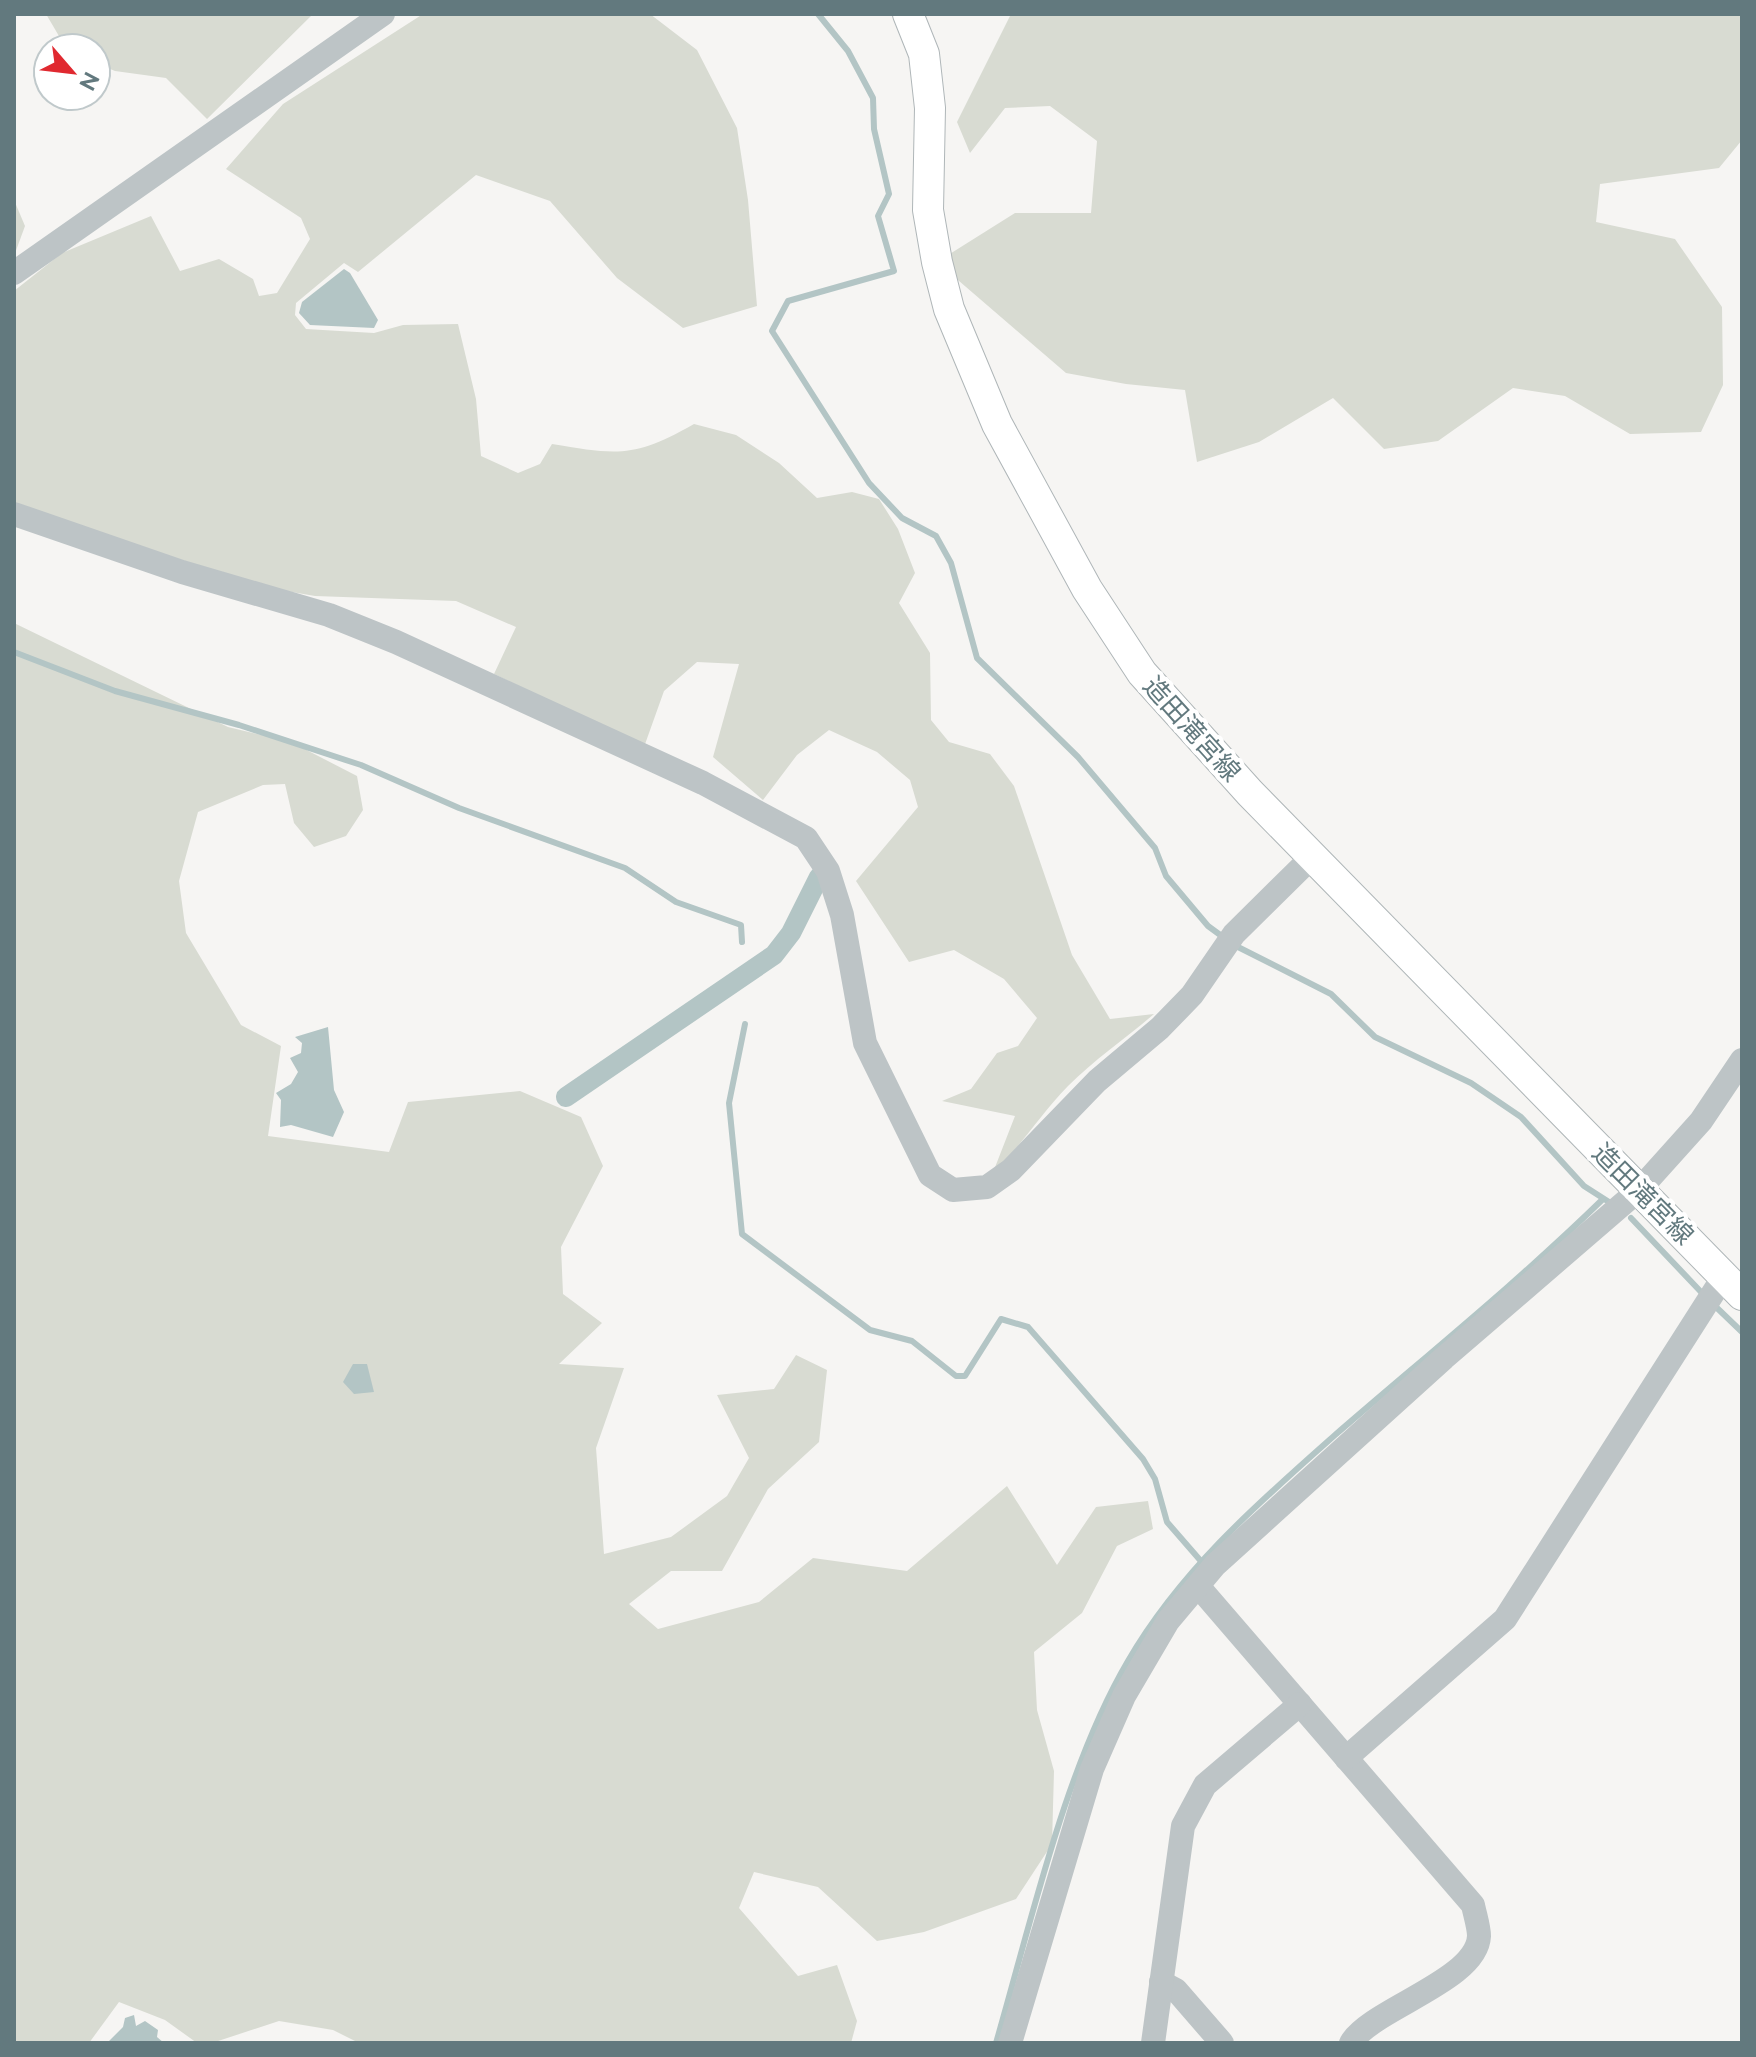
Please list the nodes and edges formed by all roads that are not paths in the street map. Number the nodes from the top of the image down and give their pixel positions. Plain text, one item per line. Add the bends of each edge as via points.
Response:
1 (383, 14) edge
2 (908, 14) edge
3 (14, 273) edge
4 (14, 514) edge
5 (1312, 857) junction
6 (1742, 1060) edge
7 (1639, 1190) junction
8 (1733, 1285) edge
9 (1198, 1586) junction
10 (1300, 1704) junction
11 (1346, 1758) junction
12 (1161, 1982) junction
13 (1010, 2043) edge
14 (1153, 2043) edge
15 (1222, 2043) edge
16 (1351, 2043) edge

1 - 3 street
2 - 5 main road, 造田滝宮線 via 924,54 929,95 928,210 937,262 949,309 997,424 1087,589 1142,673
4 - 5 street via 329,615 396,642 703,783 806,838 828,871 842,915 865,1043 930,1175 953,1190 987,1187 1011,1170 1097,1081 1192,995 1228,941
5 - 7 main road, 造田滝宮線
6 - 7 street via 1701,1121
7 - 8 main road, 造田滝宮線
7 - 9 street via 1444,1358
8 - 11 street via 1505,1619
9 - 10 street
9 - 13 street via 1168,1621 1124,1696 1092,1769
10 - 11 street
10 - 12 street via 1205,1785 1183,1826
11 - 16 street via 1473,1905 1479,1935 1476,1949 1435,1988 1374,2020
12 - 14 street
12 - 15 street via 1176,1990

